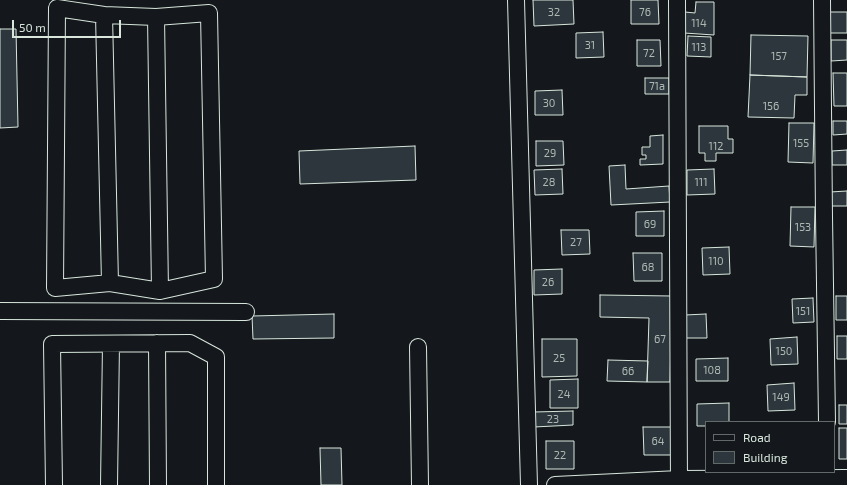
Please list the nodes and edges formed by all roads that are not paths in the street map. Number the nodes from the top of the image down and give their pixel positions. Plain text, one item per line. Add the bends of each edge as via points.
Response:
1 (516, 0) edge
2 (676, 0) edge
3 (822, 0) edge
4 (55, 4) edge
5 (104, 15) junction
6 (156, 17) junction
7 (110, 283) junction
8 (160, 291) junction
9 (0, 311) edge
10 (246, 312) dead end
11 (157, 343) junction
12 (111, 344) junction
13 (418, 347) dead end
14 (827, 421) edge
15 (828, 478) edge
16 (847, 478) edge
17 (679, 482) edge
18 (54, 485) edge
19 (109, 485) edge
20 (158, 485) edge
21 (216, 485) edge
22 (420, 485) edge
23 (529, 485) edge
24 (555, 485) edge

1 - 23 street
2 - 17 street
3 - 14 street
4 - 5 street
4 - 7 street via 55,288
5 - 6 street
5 - 7 street
6 - 8 street
6 - 8 street via 209,13 214,279
7 - 8 street
9 - 10 street
11 - 12 street
11 - 20 street
11 - 21 street via 190,343 216,357
12 - 18 street via 52,344
12 - 19 street
13 - 22 street
15 - 16 street
15 - 17 street
17 - 24 street

